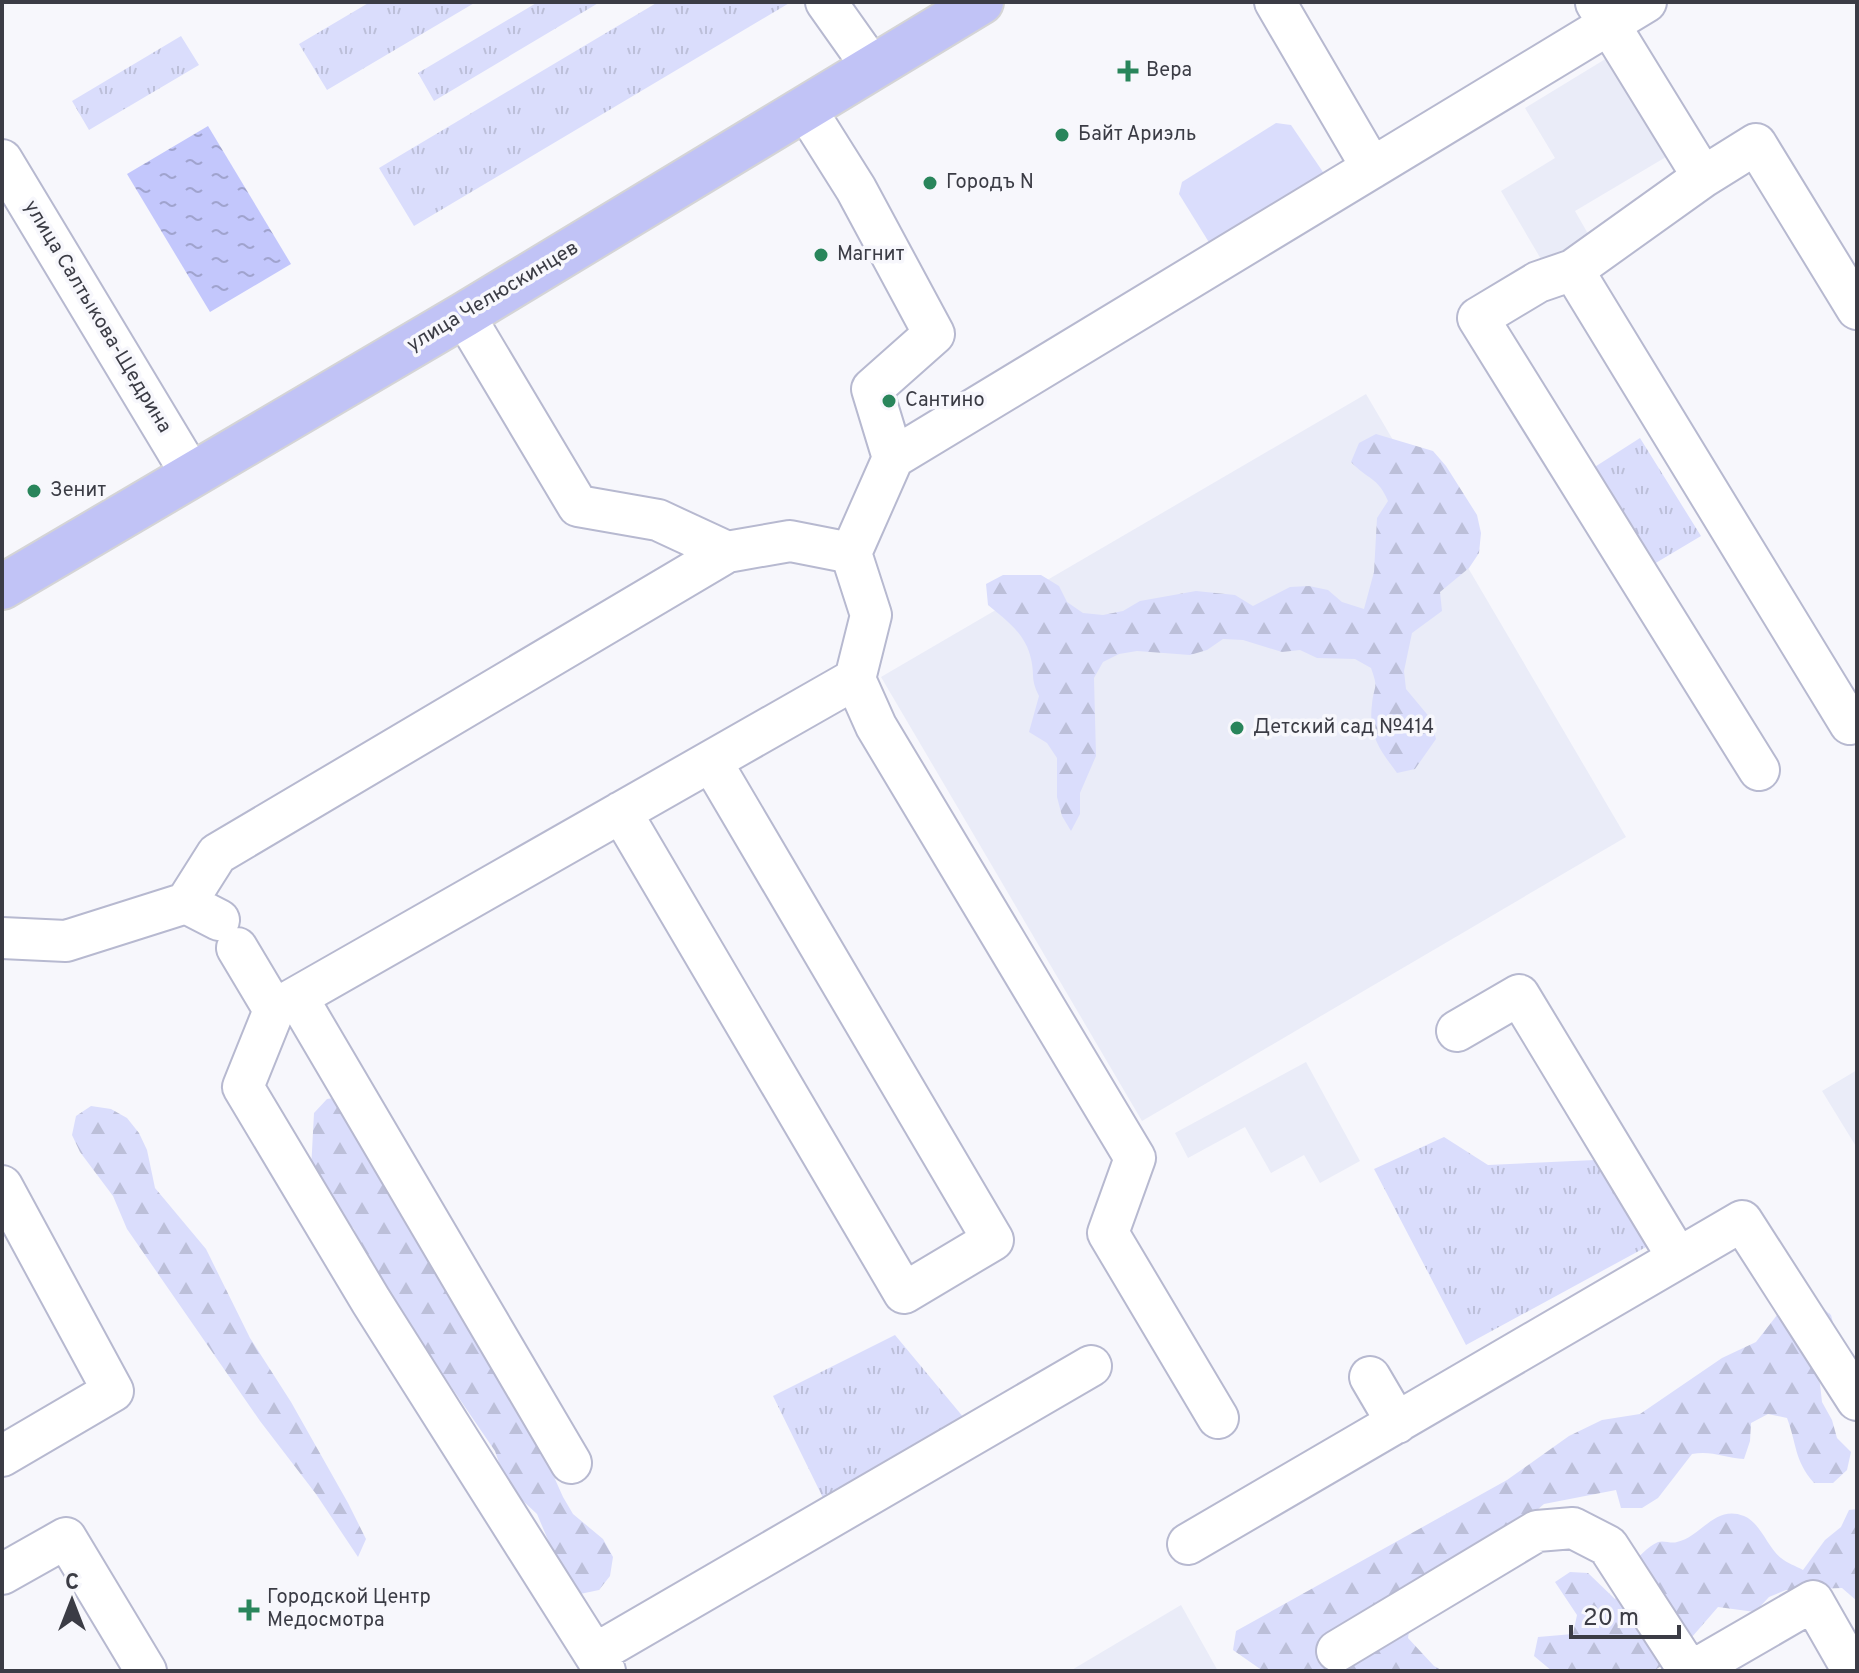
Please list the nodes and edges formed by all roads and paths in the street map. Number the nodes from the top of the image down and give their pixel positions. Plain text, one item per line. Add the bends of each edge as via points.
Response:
1 (826, 2) edge
2 (1275, 2) edge
3 (1646, 2) edge
4 (954, 9) edge
5 (1602, 13) edge
6 (872, 67) junction
7 (805, 108) junction
8 (2, 160) edge
9 (1372, 168) junction
10 (1703, 177) junction
11 (1573, 270) junction
12 (1857, 309) edge
13 (464, 315) junction
14 (893, 458) junction
15 (191, 474) junction
16 (727, 552) junction
17 (851, 553) junction
18 (2, 587) edge
19 (855, 679) junction
20 (1850, 724) dead end
21 (711, 761) junction
22 (1759, 770) dead end
23 (621, 812) junction
24 (214, 924) junction
25 (2, 938) edge
26 (286, 1004) junction
27 (1457, 1031) dead end
28 (2, 1186) edge
29 (1678, 1258) junction
30 (1091, 1366) dead end
31 (1370, 1377) dead end
32 (1857, 1400) edge
33 (1218, 1418) dead end
34 (1397, 1423) junction
35 (2, 1456) edge
36 (571, 1463) dead end
37 (1188, 1544) dead end
38 (2, 1574) edge
39 (1337, 1651) dead end
40 (1850, 1653) edge
41 (600, 1662) edge
42 (146, 1671) edge
43 (1690, 1671) edge

1 - 6 street
2 - 9 street
3 - 5 street
4 - 6 main road, улица Челюскинцев
5 - 9 street
5 - 10 street
6 - 7 main road, улица Челюскинцев
7 - 13 main road, улица Челюскинцев
7 - 14 street via 856,189 934,334 872,389
8 - 15 street, улица Салтыкова-Щедрина
9 - 14 street
10 - 11 street
10 - 12 street via 1756,144
11 - 20 street
11 - 22 street via 1538,282 1478,318
13 - 15 main road, улица Челюскинцев
13 - 16 street via 578,506 658,520
14 - 17 street
15 - 18 main road, улица Челюскинцев
16 - 17 street via 790,541
16 - 24 street via 217,854
17 - 19 street via 871,615
19 - 21 street
19 - 33 street via 876,726 1135,1158 1108,1233
21 - 23 street
21 - 23 street via 993,1240 904,1293
23 - 26 street
24 - 25 street via 66,941
24 - 26 street
26 - 36 street
26 - 41 street via 243,1087 371,1301
27 - 29 street via 1519,995
28 - 35 street via 113,1391
29 - 32 street via 1742,1221
29 - 34 street
30 - 41 street
31 - 34 street
34 - 37 street
38 - 42 street via 66,1538
39 - 43 street via 1537,1531 1573,1528 1608,1546
40 - 43 street via 1813,1601

